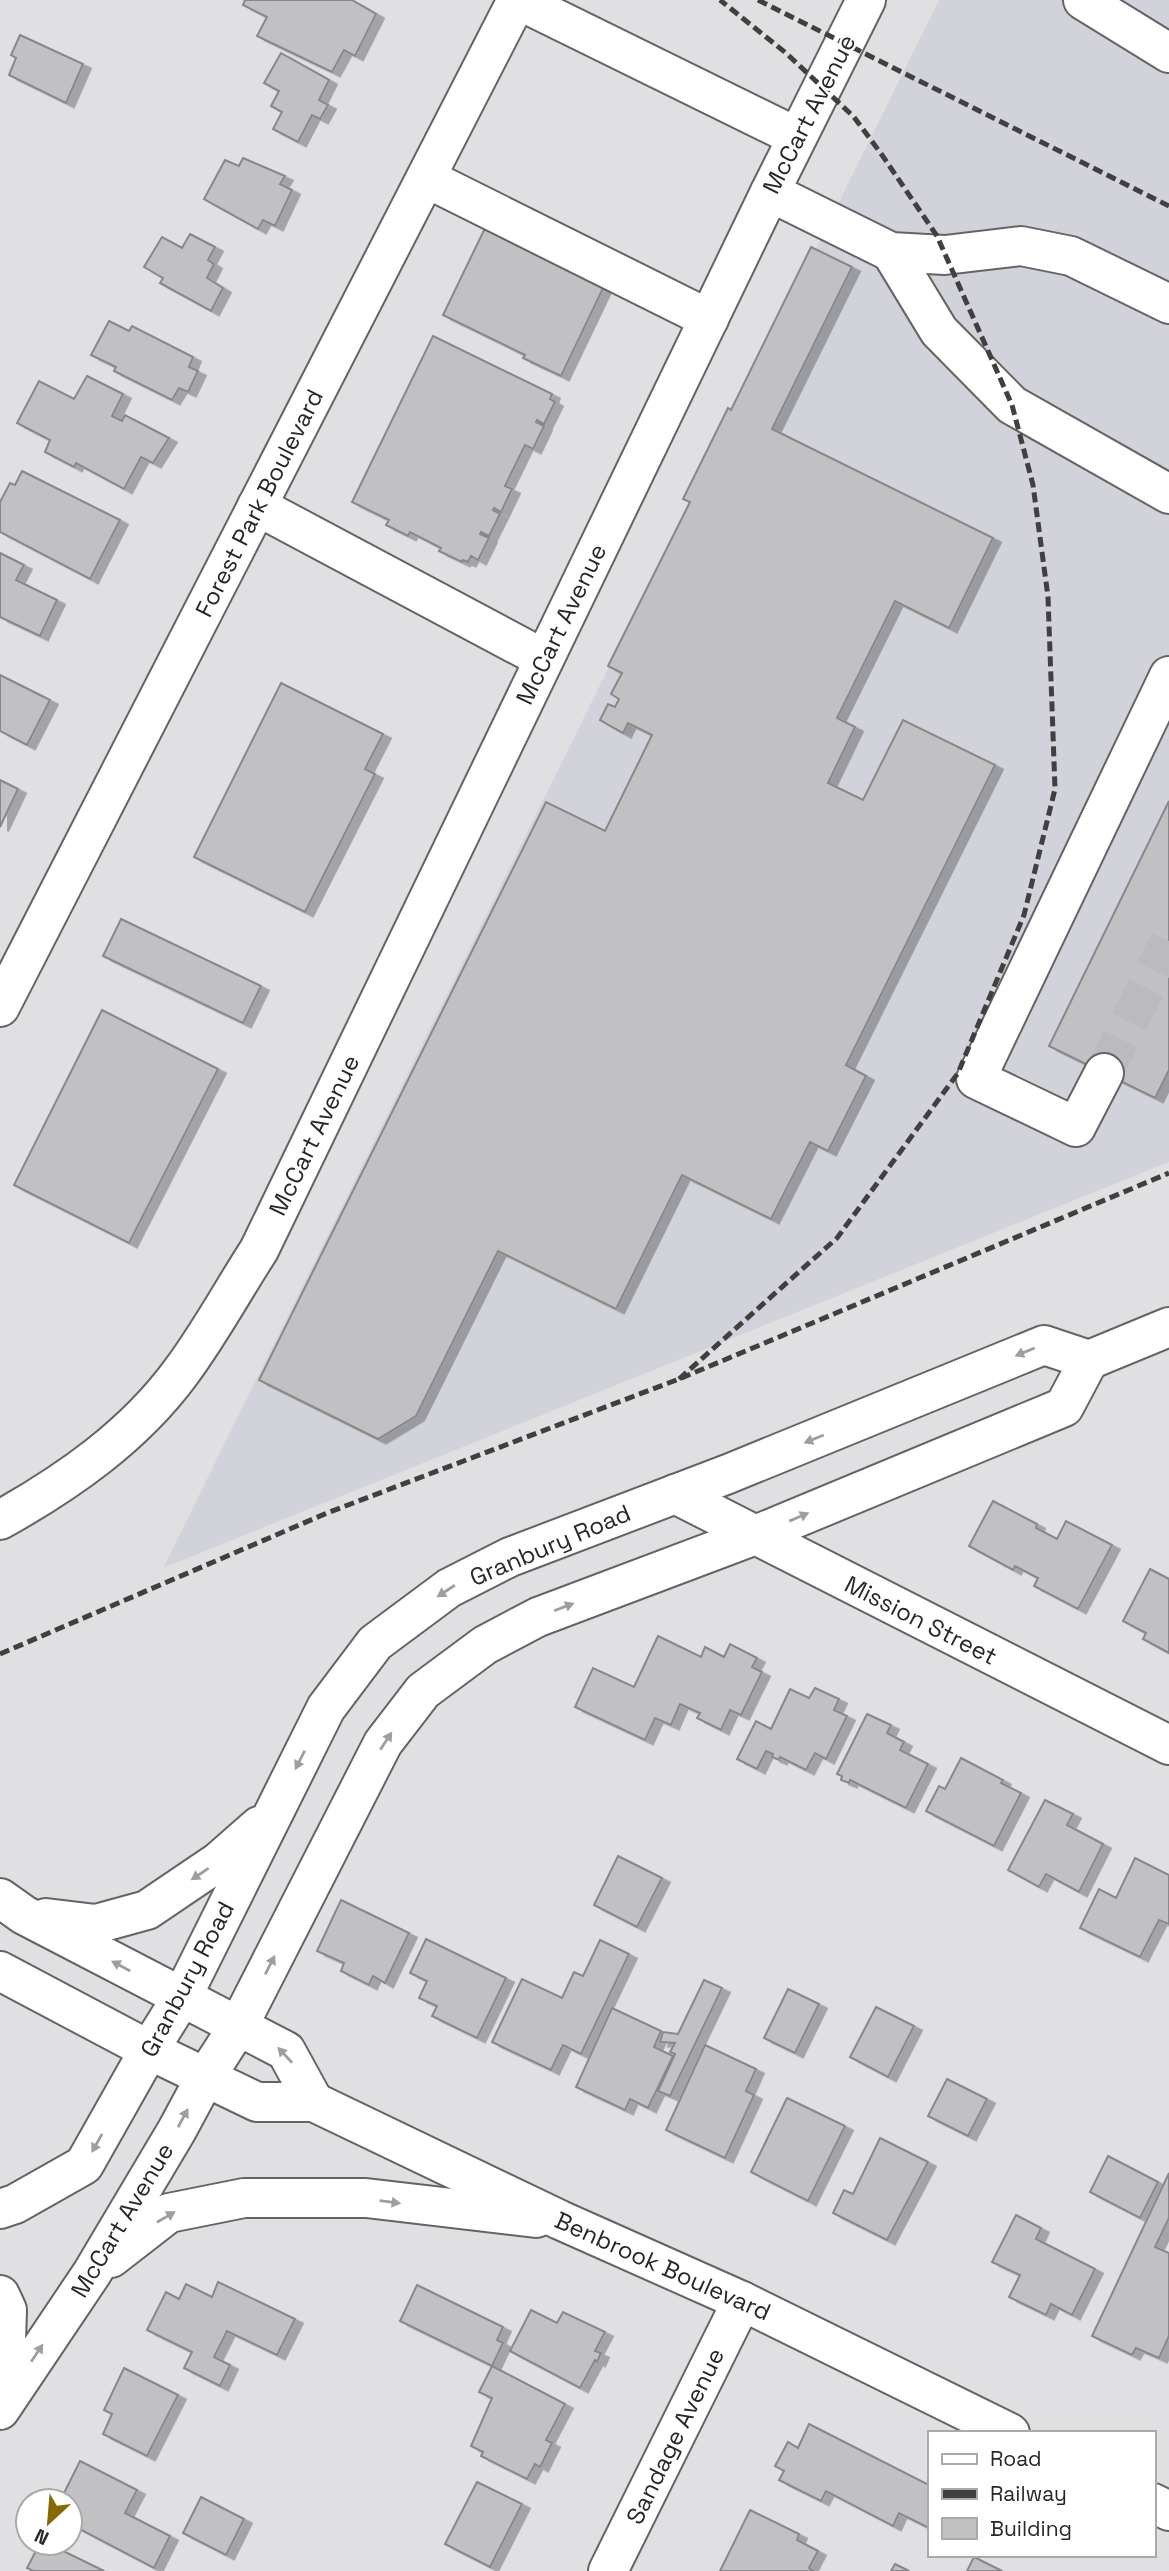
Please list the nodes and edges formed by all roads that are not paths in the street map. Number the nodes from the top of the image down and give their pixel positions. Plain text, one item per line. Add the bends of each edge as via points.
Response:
1 (518, 0) edge
2 (866, 0) edge
3 (1083, 0) edge
4 (1169, 53) edge
5 (797, 137) junction
6 (426, 178) junction
7 (770, 192) junction
8 (891, 252) junction
9 (1169, 304) edge
10 (709, 319) junction
11 (1169, 494) edge
12 (257, 506) junction
13 (544, 659) junction
14 (1169, 676) edge
15 (0, 1007) edge
16 (1104, 1073) tunnel mouth
17 (1169, 1327) edge
18 (1089, 1360) junction
19 (674, 1494) junction
20 (0, 1520) edge
21 (753, 1536) junction
22 (1169, 1745) edge
23 (271, 1815) junction
24 (12, 1906) edge
25 (0, 1971) edge
26 (182, 1997) junction
27 (239, 2025) junction
28 (149, 2050) junction
29 (205, 2078) junction
30 (314, 2102) junction
31 (0, 2209) edge
32 (561, 2220) junction
33 (92, 2273) junction
34 (0, 2295) edge
35 (742, 2301) junction
36 (2, 2406) edge
37 (1006, 2431) edge
38 (608, 2571) edge

1 - 5 street
1 - 6 street, Forest Park Boulevard
2 - 5 street, McCart Avenue
3 - 4 street
5 - 7 street, McCart Avenue
6 - 10 street
6 - 12 street, Forest Park Boulevard
7 - 8 street
7 - 10 street, McCart Avenue
8 - 9 street via 945,255 1021,246 1071,256
8 - 11 street via 939,331 1012,405
10 - 13 street, McCart Avenue
12 - 13 street
12 - 15 street, Forest Park Boulevard
13 - 20 street, McCart Avenue via 259,1250 181,1372 150,1409 96,1459
14 - 16 street via 976,1079 1076,1127
17 - 18 street
18 -> 19 street, Granbury Road via 1044,1345
21 -> 18 street via 1064,1407
19 - 21 street, Mission Street
19 -> 23 street, Granbury Road via 498,1563 449,1588 375,1643 326,1708
21 - 22 street, Mission Street
27 -> 21 street via 383,1743 423,1691 485,1645 538,1617
23 -> 24 street via 218,1862 147,1910 96,1924
23 - 26 street, Granbury Road
26 -> 24 street
25 - 28 street, Benbrook Boulevard
26 - 27 street
26 - 28 street, Granbury Road
27 - 29 street, McCart Avenue
30 -> 27 street via 286,2052
28 - 29 street, Benbrook Boulevard
28 -> 31 street, Granbury Road via 84,2165
29 - 30 street, Benbrook Boulevard via 257,2102
33 -> 29 street, McCart Avenue
30 - 32 street, Benbrook Boulevard
33 -> 32 street via 169,2213 244,2198 366,2198
32 - 35 street, Benbrook Boulevard
36 -> 33 street, McCart Avenue
34 - 36 street via 7,2310
35 - 37 street, Benbrook Boulevard
35 - 38 street, Sandage Avenue

